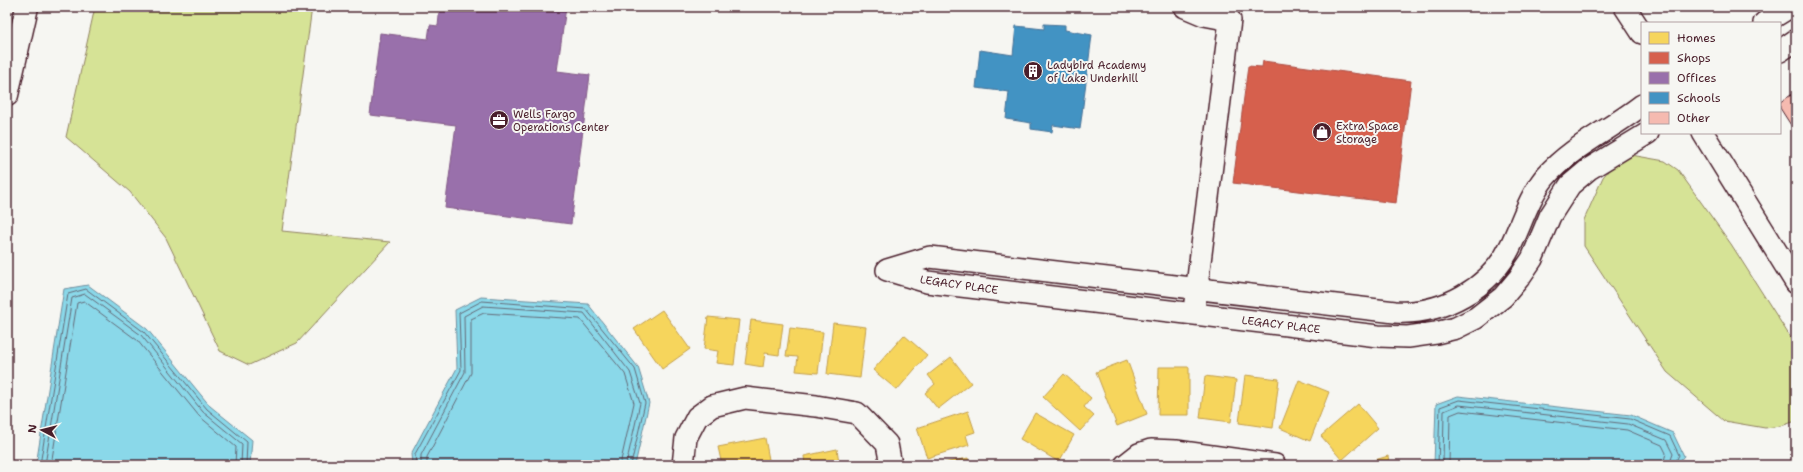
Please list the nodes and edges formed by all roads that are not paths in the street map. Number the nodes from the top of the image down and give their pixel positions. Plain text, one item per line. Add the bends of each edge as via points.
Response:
1 (27, 7) edge
2 (1185, 7) edge
3 (1625, 7) edge
4 (1790, 7) edge
5 (1766, 22) edge
6 (1641, 31) edge
7 (1796, 40) edge
8 (1781, 50) edge
9 (7, 95) edge
10 (1641, 106) edge
11 (1646, 134) edge
12 (1704, 134) edge
13 (1796, 283) edge
14 (1197, 288) junction
15 (1194, 315) junction
16 (683, 465) edge
17 (891, 465) edge
18 (1125, 465) edge
19 (1275, 465) edge

1 - 9 highway
2 - 14 street via 1204,15 1230,20
3 - 6 street
4 - 5 street
7 - 8 street
10 - 14 street, LEGACY PLACE via 1556,165 1534,193 1511,245 1500,263 1478,286 1453,301 1429,309 1402,313
11 - 15 street, LEGACY PLACE via 1576,179 1557,204 1532,259 1517,281 1483,313 1456,328 1430,335 1388,337
12 - 13 street
14 - 15 street
14 - 15 street, LEGACY PLACE via 930,257 887,270 927,282
16 - 17 street via 686,438 697,418 712,406 745,398 857,413 887,444
18 - 19 street via 1139,454 1151,450 1176,451

